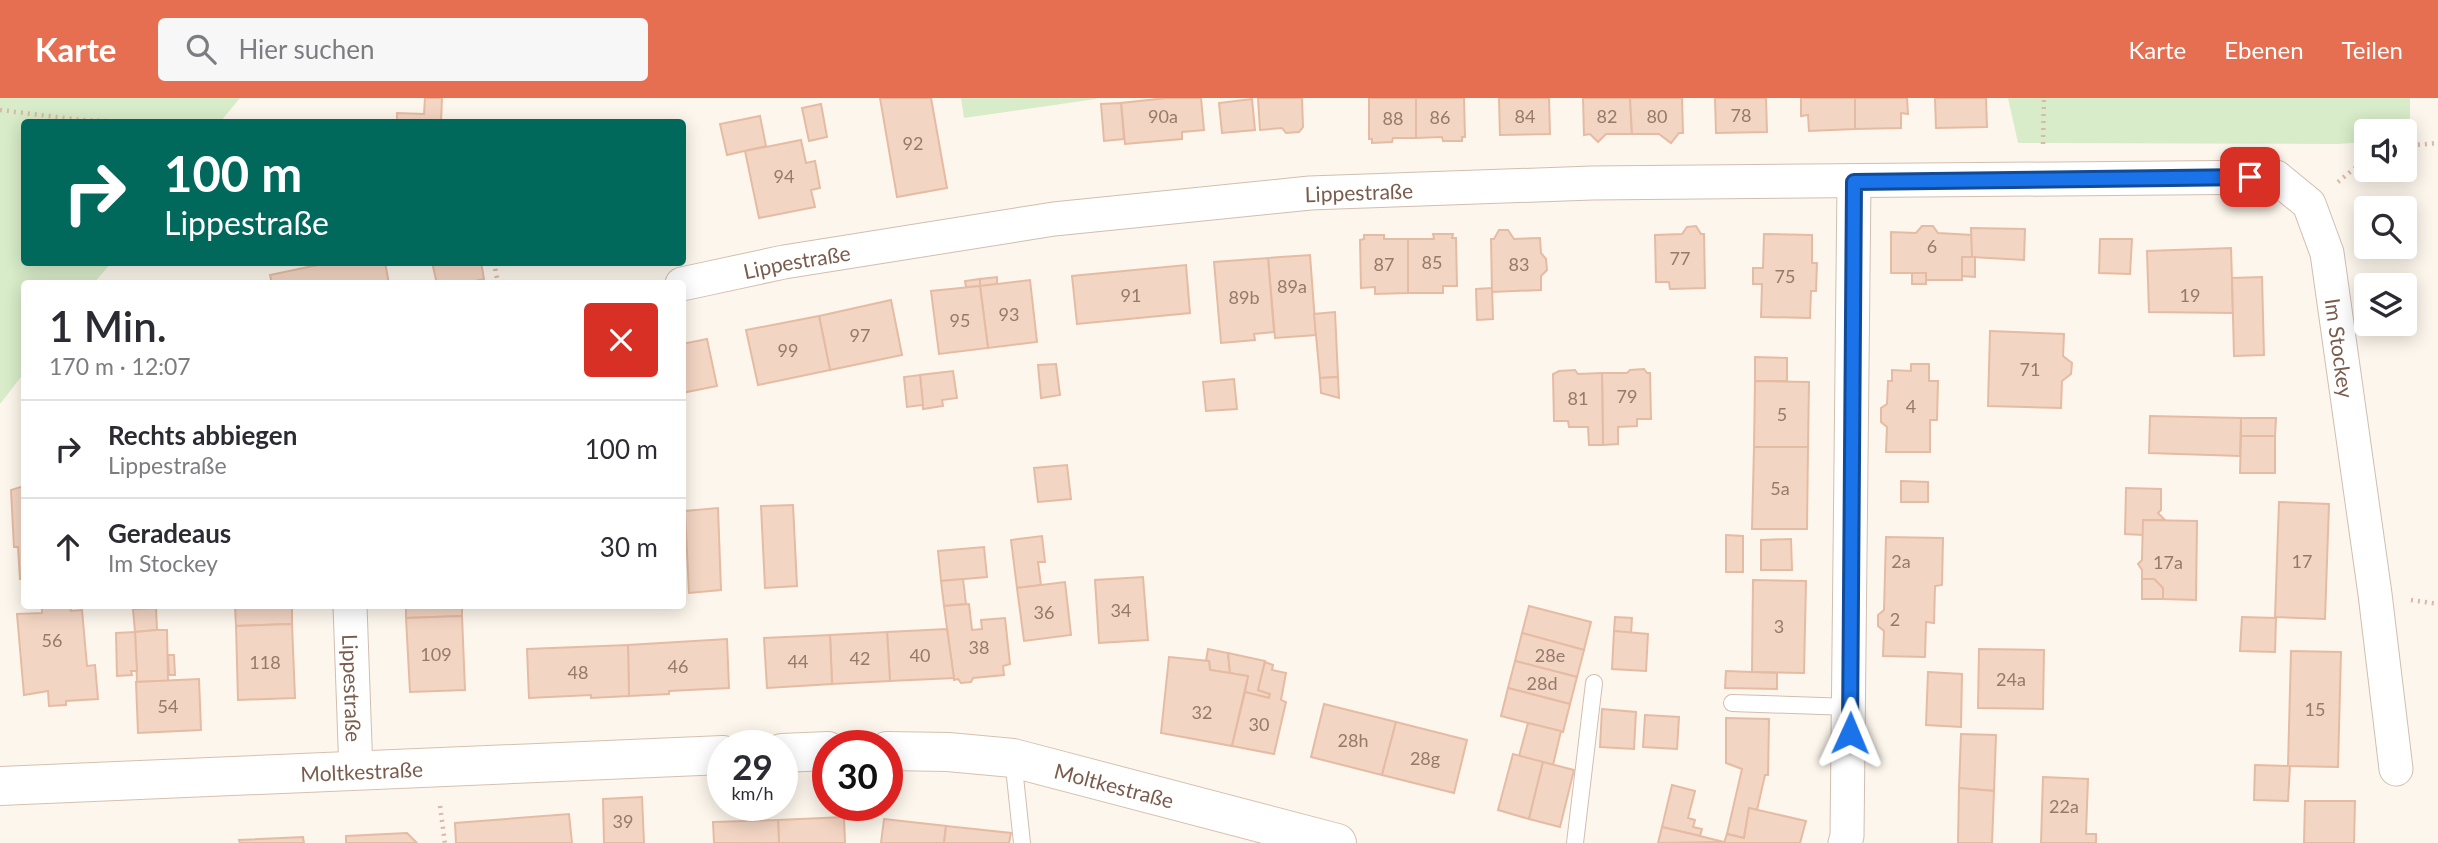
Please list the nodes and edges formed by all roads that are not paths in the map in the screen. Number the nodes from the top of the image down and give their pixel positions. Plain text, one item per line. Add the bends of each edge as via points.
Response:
1 (2042, 180) joint
2 (1854, 182) junction
3 (686, 283) edge
4 (349, 609) edge
5 (1594, 683) dead end
6 (1732, 703) dead end
7 (1850, 707) junction
8 (903, 751) edge
9 (707, 756) edge
10 (1013, 758) junction
11 (2396, 769) dead end
12 (356, 772) junction
13 (0, 786) edge
14 (1022, 843) edge
15 (1337, 843) edge
16 (1576, 843) edge
17 (1845, 843) edge

1 - 2 street, Lippestraße
1 - 11 street, Im Stockey via 2276,177 2309,204 2331,280
2 - 3 street, Lippestraße via 1592,183 1310,193 1054,219 783,262
2 - 7 street
4 - 12 street, Lippestraße
5 - 16 lane
6 - 7 lane
7 - 17 street
8 - 10 street, Moltkestraße
9 - 12 street, Moltkestraße
10 - 14 lane
10 - 15 street, Moltkestraße
12 - 13 street, Moltkestraße

